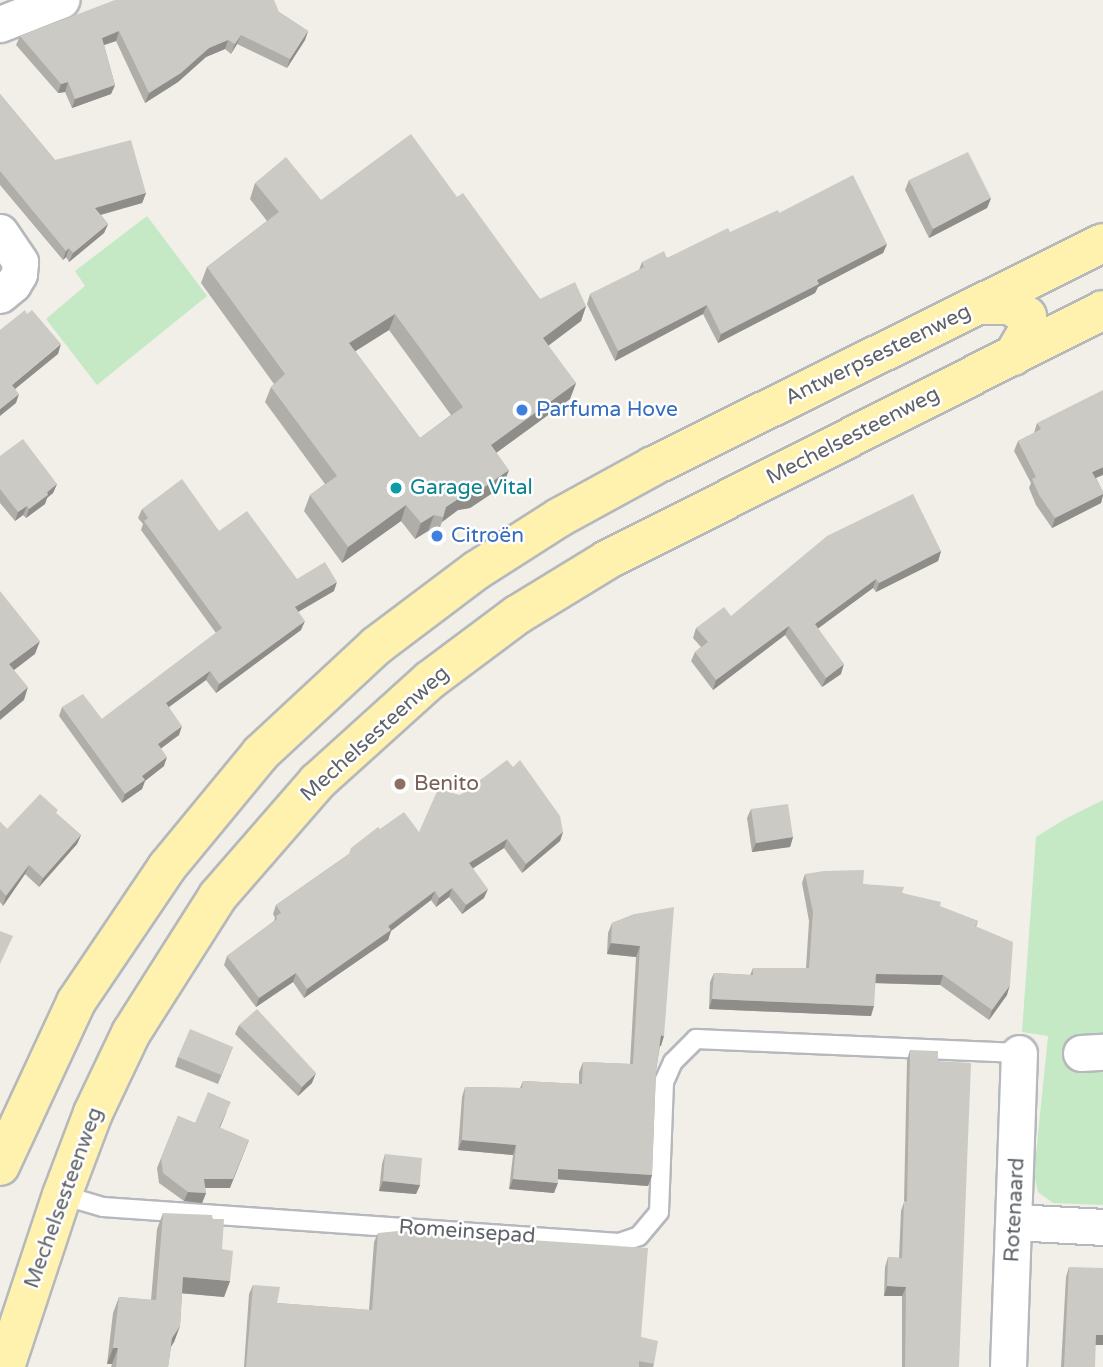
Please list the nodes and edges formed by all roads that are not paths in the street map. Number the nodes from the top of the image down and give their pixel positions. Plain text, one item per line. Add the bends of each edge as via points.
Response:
1 (61, 0) edge
2 (0, 24) edge
3 (0, 232) edge
4 (1103, 243) edge
5 (1034, 277) junction
6 (0, 295) edge
7 (978, 305) junction
8 (1103, 310) edge
9 (1027, 316) junction
10 (1067, 328) junction
11 (1013, 356) junction
12 (1019, 1054) joint
13 (0, 1166) edge
14 (62, 1195) junction
15 (1014, 1222) junction
16 (1103, 1227) edge
17 (5, 1367) edge
18 (1007, 1367) edge

1 - 2 street
3 - 6 street via 20,262 13,284
4 - 5 main road, Antwerpsesteenweg
5 - 7 main road, Antwerpsesteenweg
5 - 9 main road
7 - 9 main road via 1010,306
7 - 13 main road, Antwerpsesteenweg via 560,517 477,570 376,646 261,753 167,867 76,1002
8 - 10 main road, Mechelsesteenweg
9 - 10 main road via 1037,324
9 - 11 main road via 1027,332
10 - 11 main road, Mechelsesteenweg
11 - 14 main road, Mechelsesteenweg via 607,560 517,615 430,680 317,782 218,896 131,1033 93,1112
12 - 14 lane, Romeinsepad via 696,1039 673,1062 664,1082 659,1212 639,1236 619,1243 103,1207
12 - 15 street, Rotenaard
14 - 17 main road, Mechelsesteenweg
15 - 16 street
15 - 18 street, Rotenaard

